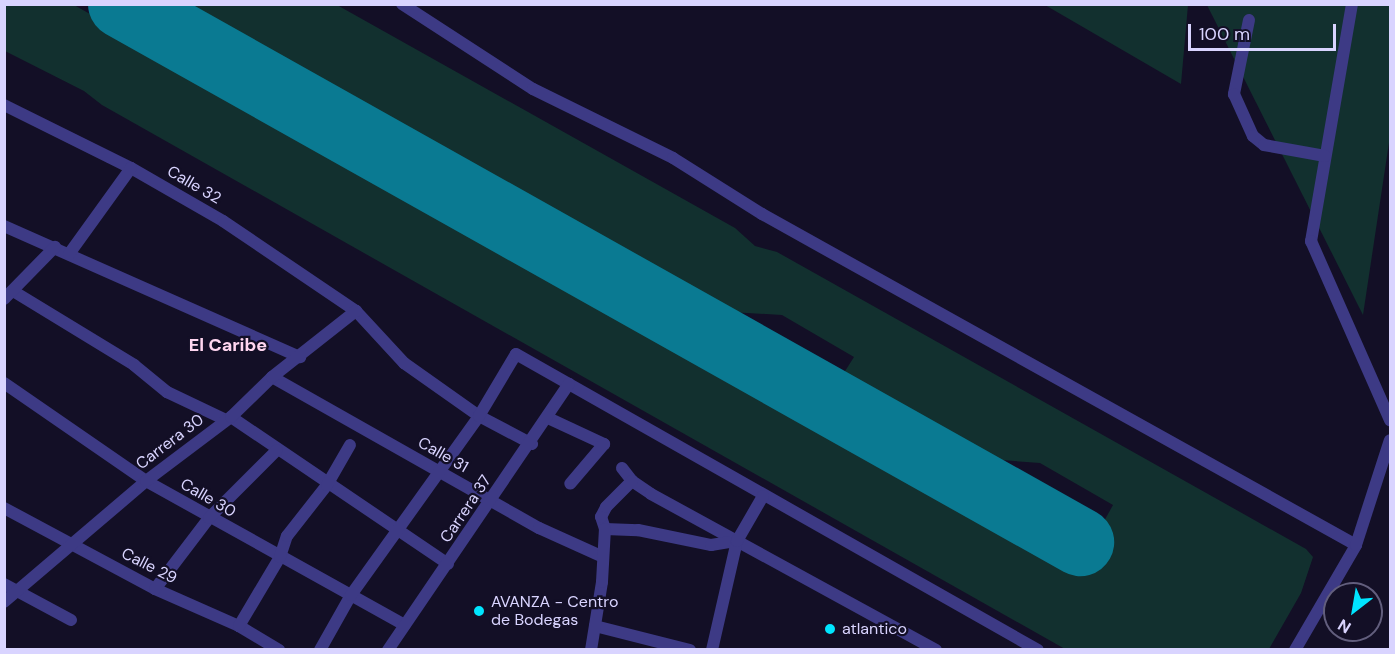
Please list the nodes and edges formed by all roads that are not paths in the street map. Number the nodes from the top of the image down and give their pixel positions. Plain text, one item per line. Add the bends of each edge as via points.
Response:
1 (402, 4) edge
2 (1352, 4) edge
3 (1249, 20) dead end
4 (4, 105) edge
5 (1325, 156) junction
6 (131, 168) junction
7 (4, 226) edge
8 (55, 247) junction
9 (69, 254) junction
10 (9, 295) edge
11 (356, 311) junction
12 (300, 357) junction
13 (272, 377) junction
14 (4, 383) edge
15 (569, 384) junction
16 (479, 416) junction
17 (548, 418) junction
18 (228, 419) junction
19 (1390, 420) edge
20 (1390, 440) edge
21 (532, 444) junction
22 (350, 445) dead end
23 (277, 450) junction
24 (622, 468) dead end
25 (440, 472) junction
26 (146, 481) junction
27 (632, 481) junction
28 (570, 484) dead end
29 (327, 485) junction
30 (763, 496) junction
31 (491, 501) junction
32 (4, 508) edge
33 (209, 518) junction
34 (605, 529) junction
35 (397, 532) junction
36 (737, 541) junction
37 (74, 544) junction
38 (1356, 545) junction
39 (601, 556) junction
40 (280, 558) junction
41 (448, 564) junction
42 (4, 584) edge
43 (155, 589) junction
44 (18, 591) junction
45 (351, 595) junction
46 (4, 602) edge
47 (71, 620) dead end
48 (405, 625) junction
49 (239, 626) junction
50 (595, 626) junction
51 (279, 650) edge
52 (321, 650) edge
53 (388, 650) edge
54 (591, 650) edge
55 (690, 650) edge
56 (712, 650) edge
57 (936, 650) edge
58 (1038, 650) edge
59 (1296, 650) edge

1 - 38 street via 533,88 673,158 762,214
2 - 5 street
3 - 5 street via 1234,94 1254,136 1264,145
4 - 6 street, Calle 32
5 - 19 street via 1311,241
6 - 9 street
6 - 11 street, Calle 32 via 223,221
7 - 8 street
8 - 9 street
8 - 10 street
9 - 12 street
10 - 18 street via 134,365 167,392
11 - 12 street, Carrera 30
11 - 16 street, Calle 32 via 404,363
12 - 13 street, Carrera 30
13 - 18 street, Carrera 30
13 - 25 street, Calle 31
14 - 26 street, Calle 30
15 - 16 street via 516,354
15 - 17 street, Carrera 37
15 - 30 street
16 - 21 street, Calle 32
16 - 25 street
17 - 21 street, Carrera 37
17 - 28 street via 604,444
18 - 23 street
18 - 26 street, Carrera 30
20 - 38 street
21 - 31 street, Carrera 37
22 - 29 street
23 - 29 street
23 - 33 street
24 - 27 street
25 - 31 street, Calle 31
25 - 35 street
26 - 33 street, Calle 30
26 - 37 street, Carrera 30
27 - 34 street via 606,507 601,517
27 - 36 street
29 - 35 street
29 - 40 street via 287,536
30 - 36 street
30 - 58 street
31 - 39 street, Calle 31
31 - 41 street, Carrera 37
32 - 37 street, Calle 29
33 - 40 street, Calle 30
33 - 43 street
34 - 36 street via 638,530 711,544
34 - 39 street
35 - 41 street
35 - 45 street
36 - 56 street
36 - 57 street
37 - 43 street, Calle 29
37 - 44 street, Carrera 30
38 - 59 street
39 - 50 street via 602,582
40 - 45 street, Calle 30
40 - 49 street
41 - 48 street, Carrera 37
42 - 44 street
43 - 49 street, Calle 29
44 - 46 street, Carrera 30
44 - 47 street
45 - 48 street, Calle 30
45 - 52 street
48 - 53 street, Carrera 37
49 - 51 street, Calle 29
50 - 54 street
50 - 55 street

